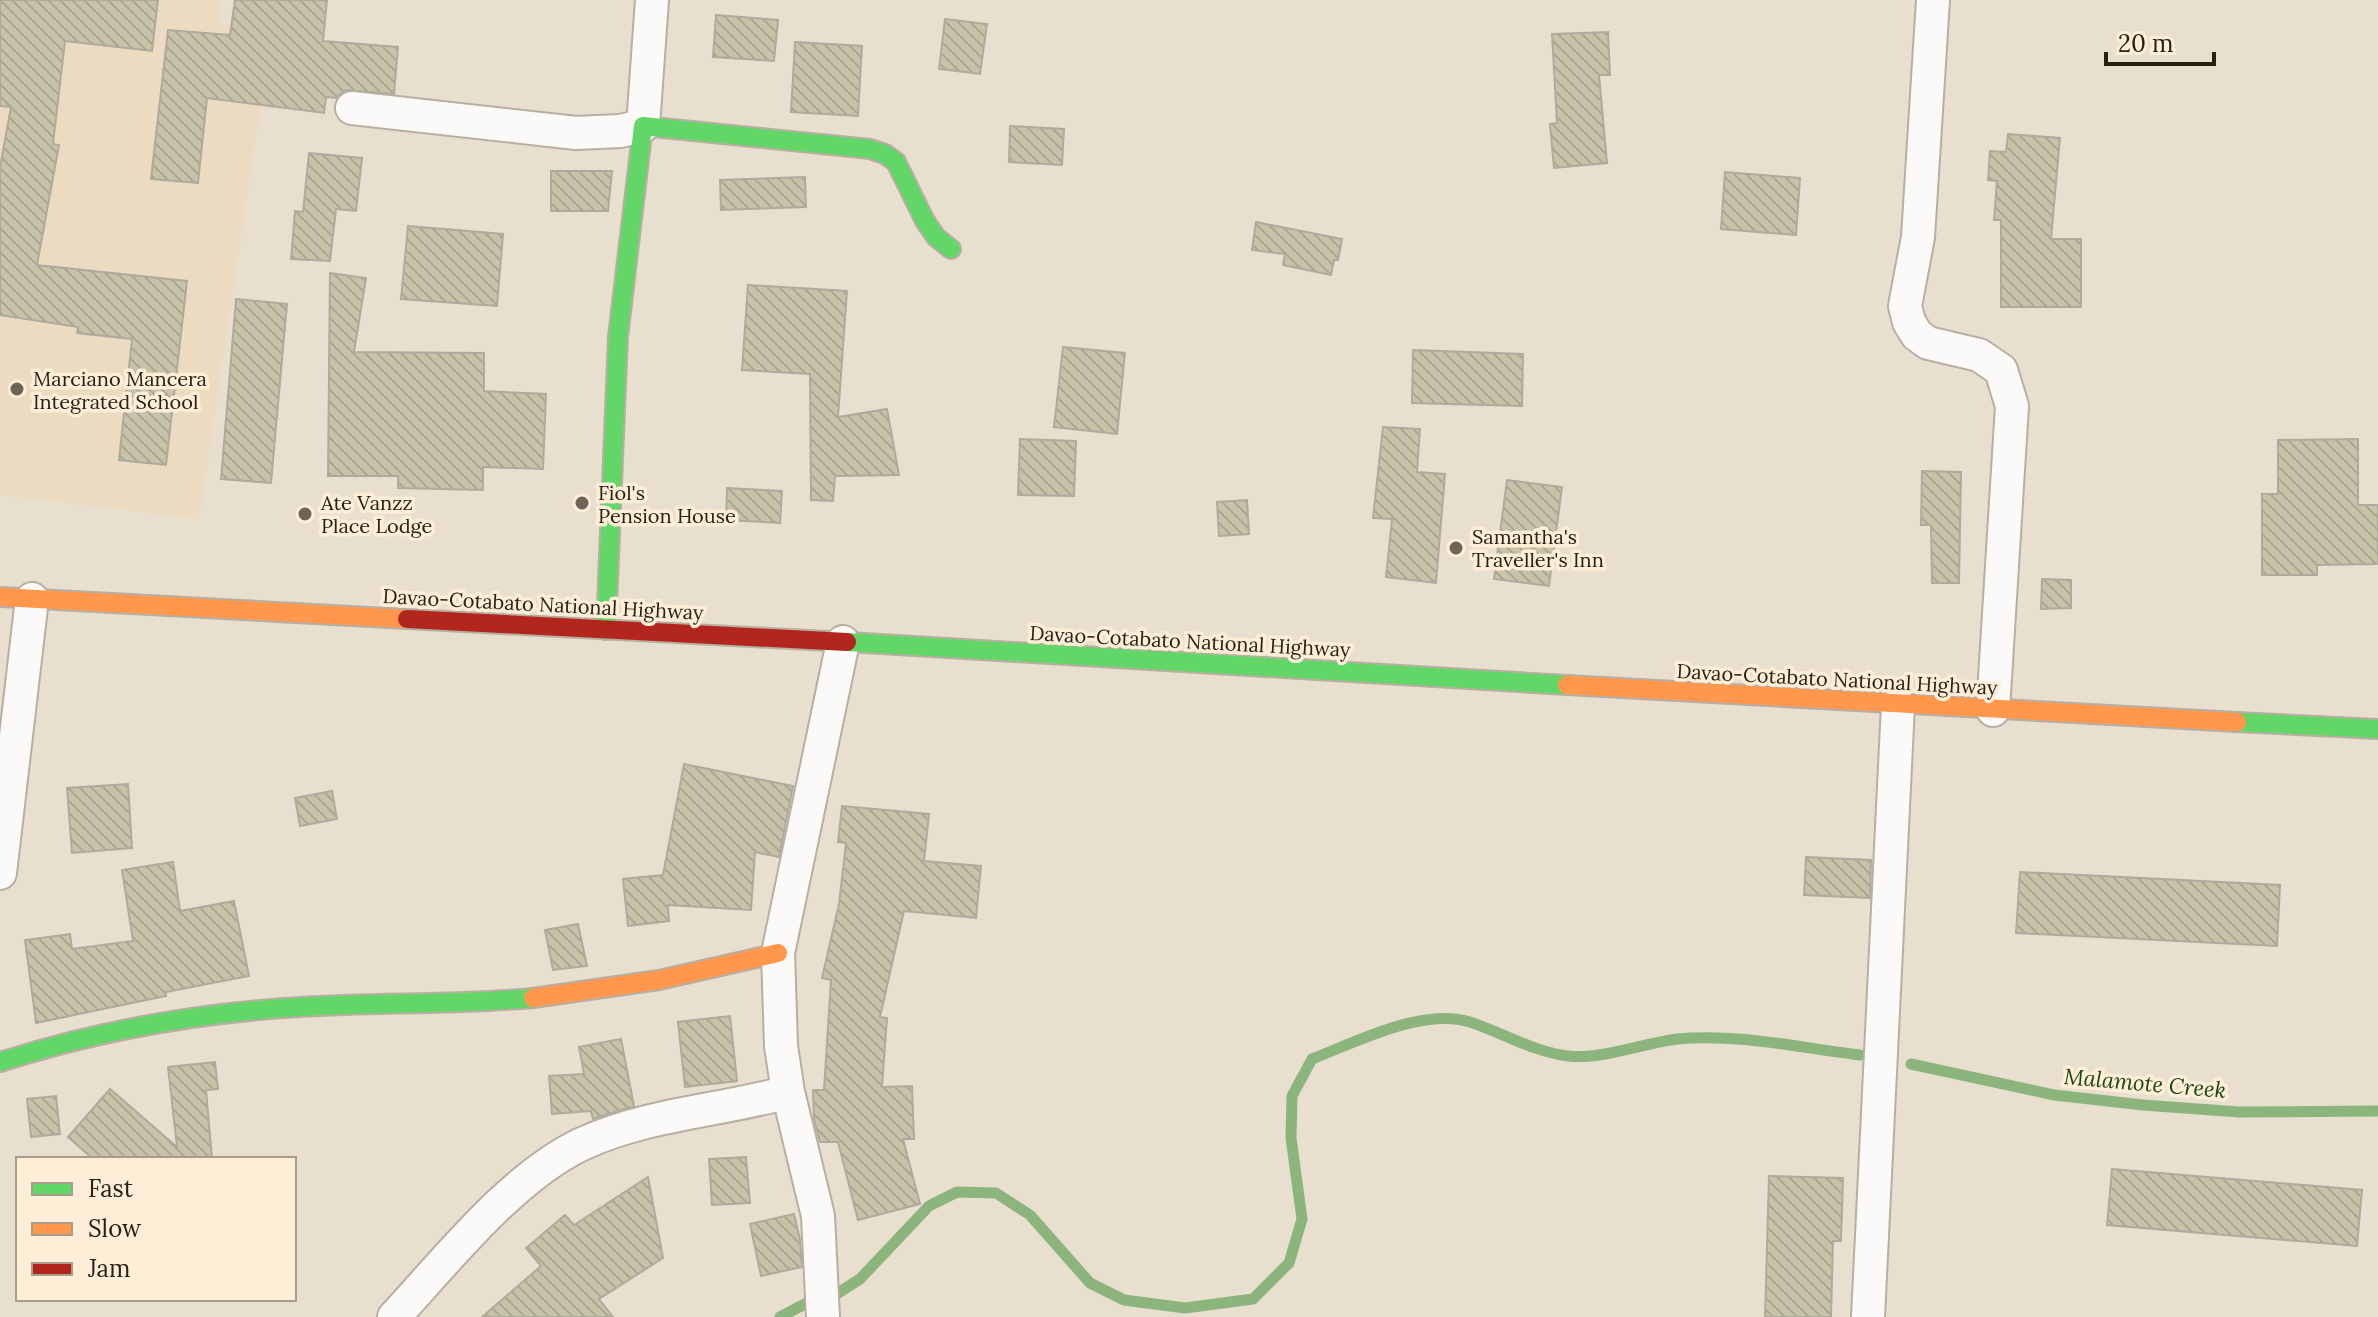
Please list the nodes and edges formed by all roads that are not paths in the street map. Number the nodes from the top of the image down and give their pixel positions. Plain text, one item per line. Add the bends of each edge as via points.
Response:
1 (652, 0) edge
2 (1933, 0) edge
3 (352, 108) dead end
4 (643, 126) junction
5 (951, 249) dead end
6 (0, 597) edge
7 (32, 599) junction
8 (606, 630) junction
9 (843, 642) junction
10 (1898, 705) junction
11 (1993, 710) junction
12 (2378, 729) edge
13 (0, 873) edge
14 (778, 953) junction
15 (0, 1062) edge
16 (788, 1092) junction
17 (394, 1317) edge
18 (823, 1317) edge
19 (1868, 1317) edge

1 - 4 street
2 - 11 street via 1918,237 1905,306 1917,335 1928,343 1979,355 2001,370 2012,406
3 - 4 street via 576,133
4 - 5 main road via 884,153 896,161 919,213
4 - 8 main road via 618,337
6 - 7 main road, Davao-Cotabato National Highway
7 - 8 main road, Davao-Cotabato National Highway
7 - 13 street
8 - 9 main road, Davao-Cotabato National Highway
9 - 10 main road, Davao-Cotabato National Highway
9 - 14 street
10 - 11 main road, Davao-Cotabato National Highway
10 - 19 street
11 - 12 main road, Davao-Cotabato National Highway
14 - 15 main road via 701,972 539,997 217,1014 64,1042
14 - 16 street
16 - 17 street via 628,1127 547,1163
16 - 18 street via 818,1216

